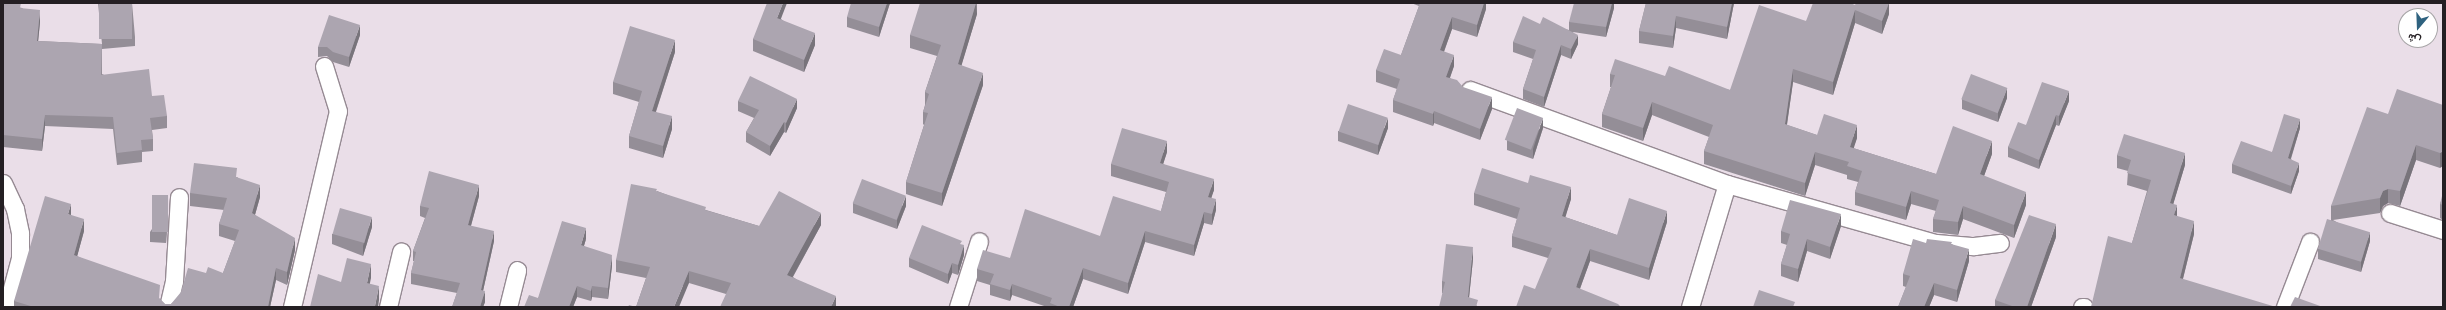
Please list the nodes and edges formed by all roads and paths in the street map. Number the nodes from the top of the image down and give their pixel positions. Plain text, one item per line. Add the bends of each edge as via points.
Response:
1 (324, 66) dead end
2 (1466, 89) edge
3 (3, 183) edge
4 (1727, 184) junction
5 (179, 197) dead end
6 (2390, 213) dead end
7 (2443, 230) edge
8 (979, 241) dead end
9 (2310, 242) dead end
10 (2000, 243) dead end
11 (401, 252) dead end
12 (517, 270) dead end
13 (7, 307) edge
14 (168, 307) edge
15 (292, 307) edge
16 (388, 307) edge
17 (508, 307) edge
18 (958, 307) edge
19 (1690, 307) edge
20 (2285, 307) edge

1 - 15 street via 338,111
2 - 4 street
3 - 13 street via 15,209 20,233 20,258
4 - 10 street via 1936,243 1974,246
4 - 19 street
5 - 14 street via 174,280
6 - 7 street
8 - 18 street
9 - 20 street
11 - 16 street
12 - 17 street

